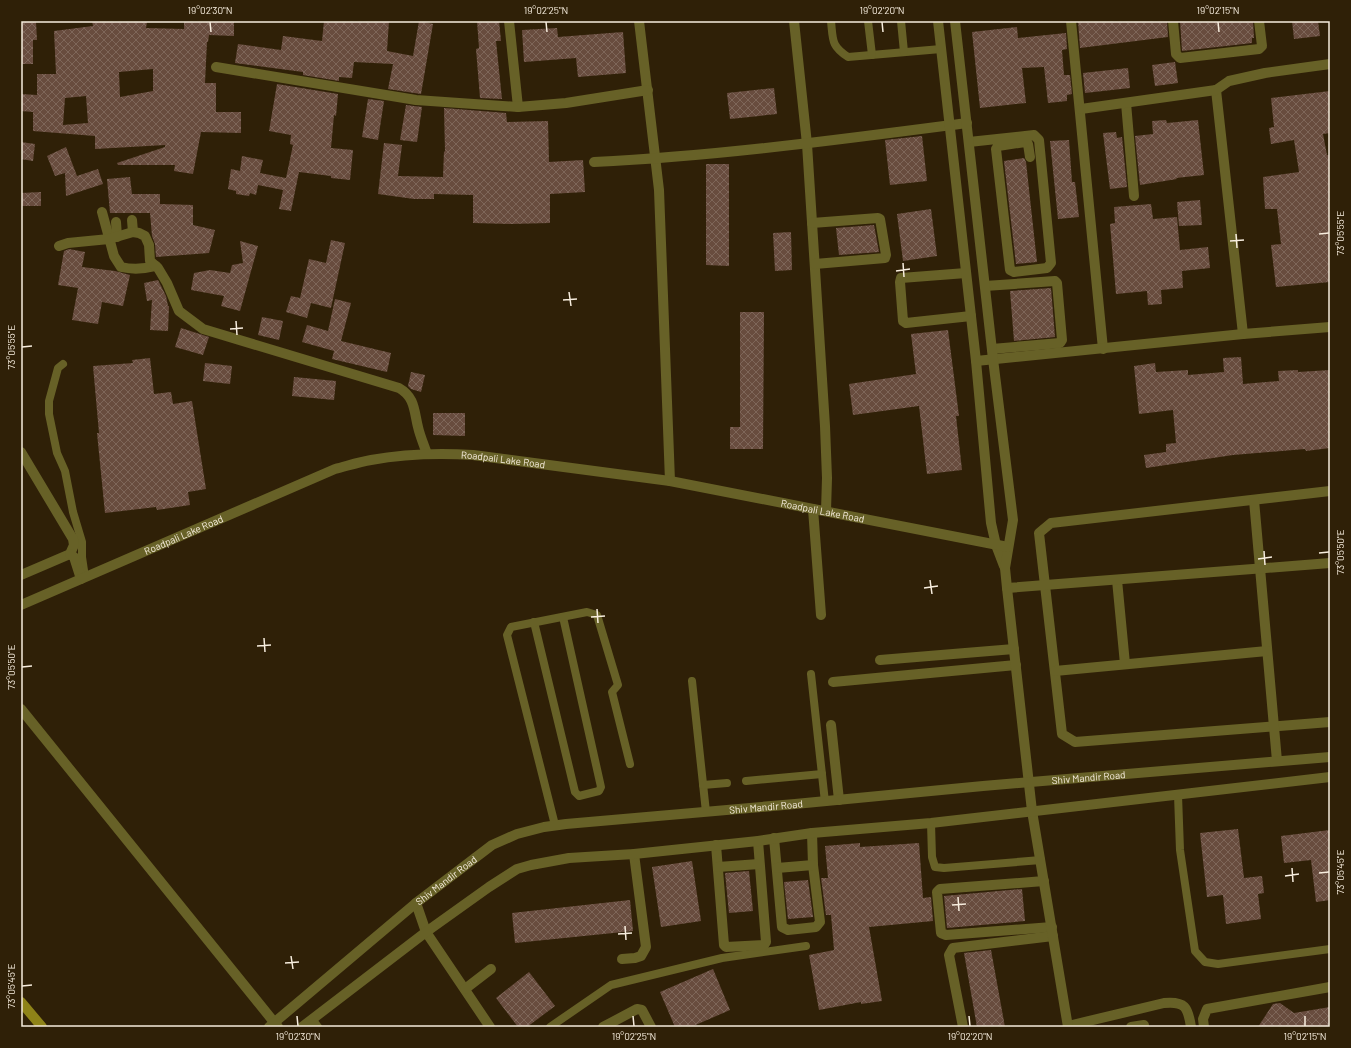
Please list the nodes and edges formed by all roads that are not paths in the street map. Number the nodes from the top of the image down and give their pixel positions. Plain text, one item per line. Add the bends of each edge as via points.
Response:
1 (509, 21) edge
2 (639, 21) edge
3 (794, 21) edge
4 (831, 21) edge
5 (868, 21) edge
6 (900, 21) edge
7 (938, 21) edge
8 (956, 21) edge
9 (1072, 21) edge
10 (1173, 21) edge
11 (1259, 21) edge
12 (941, 49) junction
13 (904, 52) junction
14 (872, 55) junction
15 (1330, 64) edge
16 (216, 67) dead end
17 (648, 90) junction
18 (1216, 90) junction
19 (1126, 103) junction
20 (518, 107) junction
21 (1081, 109) junction
22 (967, 123) junction
23 (950, 125) junction
24 (969, 142) junction
25 (807, 144) junction
26 (1030, 157) dead end
27 (655, 159) junction
28 (594, 162) dead end
29 (1134, 196) dead end
30 (102, 212) dead end
31 (132, 220) dead end
32 (116, 222) dead end
33 (812, 223) junction
34 (133, 232) junction
35 (113, 238) junction
36 (59, 246) dead end
37 (815, 264) junction
38 (156, 266) junction
39 (966, 273) junction
40 (985, 286) junction
41 (971, 316) junction
42 (1330, 327) edge
43 (1243, 334) junction
44 (1103, 349) junction
45 (992, 354) junction
46 (976, 361) junction
47 (63, 364) dead end
48 (21, 452) edge
49 (427, 454) junction
50 (670, 481) junction
51 (1330, 491) edge
52 (1254, 500) junction
53 (813, 509) junction
54 (826, 511) junction
55 (996, 545) junction
56 (1008, 547) junction
57 (70, 554) junction
58 (1330, 563) edge
59 (1005, 568) junction
60 (1260, 568) junction
61 (21, 575) edge
62 (83, 578) junction
63 (1117, 580) junction
64 (1045, 585) junction
65 (1007, 588) junction
66 (21, 605) edge
67 (821, 615) dead end
68 (563, 617) junction
69 (534, 622) junction
70 (1014, 649) junction
71 (1267, 651) junction
72 (880, 660) dead end
73 (1125, 664) junction
74 (1016, 665) junction
75 (1055, 671) junction
76 (811, 674) dead end
77 (692, 681) dead end
78 (833, 682) dead end
79 (21, 709) edge
80 (1330, 722) edge
81 (831, 725) dead end
82 (1274, 727) junction
83 (1330, 757) edge
84 (1277, 761) junction
85 (630, 764) dead end
86 (822, 774) junction
87 (1330, 778) edge
88 (746, 781) dead end
89 (1029, 782) junction
90 (727, 783) dead end
91 (703, 785) junction
92 (1178, 795) junction
93 (839, 800) junction
94 (825, 802) junction
95 (1032, 811) junction
96 (706, 812) junction
97 (931, 823) junction
98 (555, 826) junction
99 (812, 833) junction
100 (774, 838) junction
101 (758, 841) junction
102 (716, 845) junction
103 (634, 854) junction
104 (1041, 860) junction
105 (759, 864) junction
106 (813, 865) junction
107 (718, 867) junction
108 (777, 868) junction
109 (1044, 881) junction
110 (416, 903) junction
111 (426, 932) junction
112 (1052, 932) junction
113 (806, 946) dead end
114 (1330, 949) edge
115 (622, 959) dead end
116 (491, 969) dead end
117 (1330, 987) edge
118 (465, 989) junction
119 (21, 1002) edge
120 (315, 1023) edge
121 (1094, 1023) edge
122 (274, 1025) edge
123 (1144, 1025) dead end
124 (42, 1027) edge
125 (302, 1027) edge
126 (490, 1027) edge
127 (550, 1027) edge
128 (603, 1027) edge
129 (651, 1027) edge
130 (963, 1027) edge
131 (1068, 1027) edge
132 (1131, 1027) edge
133 (1191, 1027) edge
134 (1204, 1027) edge

1 - 20 street
2 - 17 street
3 - 25 street
4 - 14 lane via 833,44 839,52 848,57
5 - 14 lane
6 - 13 lane
7 - 12 street
8 - 22 street
9 - 21 street
10 - 11 street via 1176,54 1180,58 1259,49 1262,46
12 - 13 lane
12 - 23 street
13 - 14 lane
15 - 18 street via 1229,81
16 - 20 street via 416,100
17 - 20 street via 566,103
17 - 27 street
18 - 19 street
18 - 43 street
19 - 21 street
19 - 29 street
21 - 44 street
22 - 23 street
22 - 24 street
23 - 25 street
23 - 39 street
24 - 26 street via 1034,135 1039,140 1051,263 1047,268 1014,272 1010,270 996,149 998,146 1025,142 1028,144
24 - 40 street
25 - 27 street
25 - 33 street
27 - 28 street
27 - 50 street
30 - 35 street
31 - 34 street
32 - 35 street
33 - 37 street
33 - 37 street via 878,218 886,255 885,258
34 - 35 street
34 - 38 street via 145,236 149,245 150,261
35 - 36 street
35 - 38 street via 114,256 122,267 142,269
37 - 54 street via 825,426
38 - 49 street via 167,283 179,311 203,329 405,391 413,402
39 - 41 street
39 - 41 street via 901,278 903,321 906,323
40 - 45 street
40 - 45 street via 1054,281 1057,283 1062,340 1060,343
41 - 46 street
42 - 43 street
43 - 44 street
44 - 45 street
45 - 46 street
45 - 56 street via 1013,520
46 - 55 street via 991,523
47 - 62 lane via 58,368 49,401 49,414 82,542
48 - 57 street via 73,539 74,545
49 - 50 street, Roadpali Lake Road via 473,455
49 - 62 street, Roadpali Lake Road via 371,460 335,469
50 - 53 street, Roadpali Lake Road
51 - 52 street
52 - 60 street
52 - 64 street via 1051,524 1039,534
53 - 54 street, Roadpali Lake Road
53 - 67 street
54 - 55 street, Roadpali Lake Road
55 - 56 street, Roadpali Lake Road
55 - 59 street
56 - 59 street
57 - 61 street
57 - 62 street via 74,557
58 - 60 street
59 - 65 street
60 - 63 street
60 - 71 street
62 - 66 street, Roadpali Lake Road
63 - 64 street
63 - 73 street
64 - 65 street
64 - 75 street
65 - 70 street
68 - 69 lane
68 - 69 lane via 601,787 599,791 579,796 575,792
68 - 85 lane via 587,612 597,615 618,685 612,692
69 - 98 lane via 512,627 507,635
70 - 72 street
70 - 74 street
71 - 73 street
71 - 82 street
73 - 75 street
74 - 78 street
74 - 89 street
75 - 82 street via 1062,734 1074,742
76 - 86 lane
77 - 91 lane
79 - 122 street
80 - 82 street
81 - 93 street
82 - 84 street
83 - 84 street, Shiv Mandir Road
84 - 89 street, Shiv Mandir Road
86 - 88 lane
86 - 94 lane
87 - 92 street
89 - 93 street, Shiv Mandir Road
89 - 95 street
90 - 91 lane
91 - 96 lane
92 - 95 street
92 - 114 lane via 1180,850 1195,951 1204,962 1218,964
93 - 94 street, Shiv Mandir Road
94 - 96 street, Shiv Mandir Road
95 - 97 street
95 - 104 street
96 - 98 street, Shiv Mandir Road
97 - 99 street
97 - 104 lane via 932,857 936,867
98 - 110 street, Shiv Mandir Road via 517,834 492,845
99 - 100 street
99 - 106 street
100 - 101 street
100 - 108 street
101 - 102 street
101 - 105 street
102 - 103 street
102 - 107 street
103 - 111 street via 570,858 517,869
103 - 115 street via 646,947 641,956
104 - 109 street
105 - 107 street
105 - 107 street via 766,942 764,945 724,945
106 - 108 street
106 - 108 street via 820,922 816,927 788,930 782,927
109 - 112 street
109 - 112 street via 940,889 937,892 941,933 946,935
110 - 111 street
110 - 122 street, Shiv Mandir Road
111 - 118 street
111 - 120 street
112 - 130 street via 953,948 949,955
112 - 131 street
113 - 127 lane via 722,958 612,985
116 - 118 street
117 - 134 street via 1207,1009 1203,1019
118 - 126 street
119 - 124 main road
120 - 125 street
121 - 131 street
121 - 133 street via 1164,1003 1176,1002 1184,1005 1189,1013
123 - 132 street
128 - 129 street via 637,1009 642,1010

